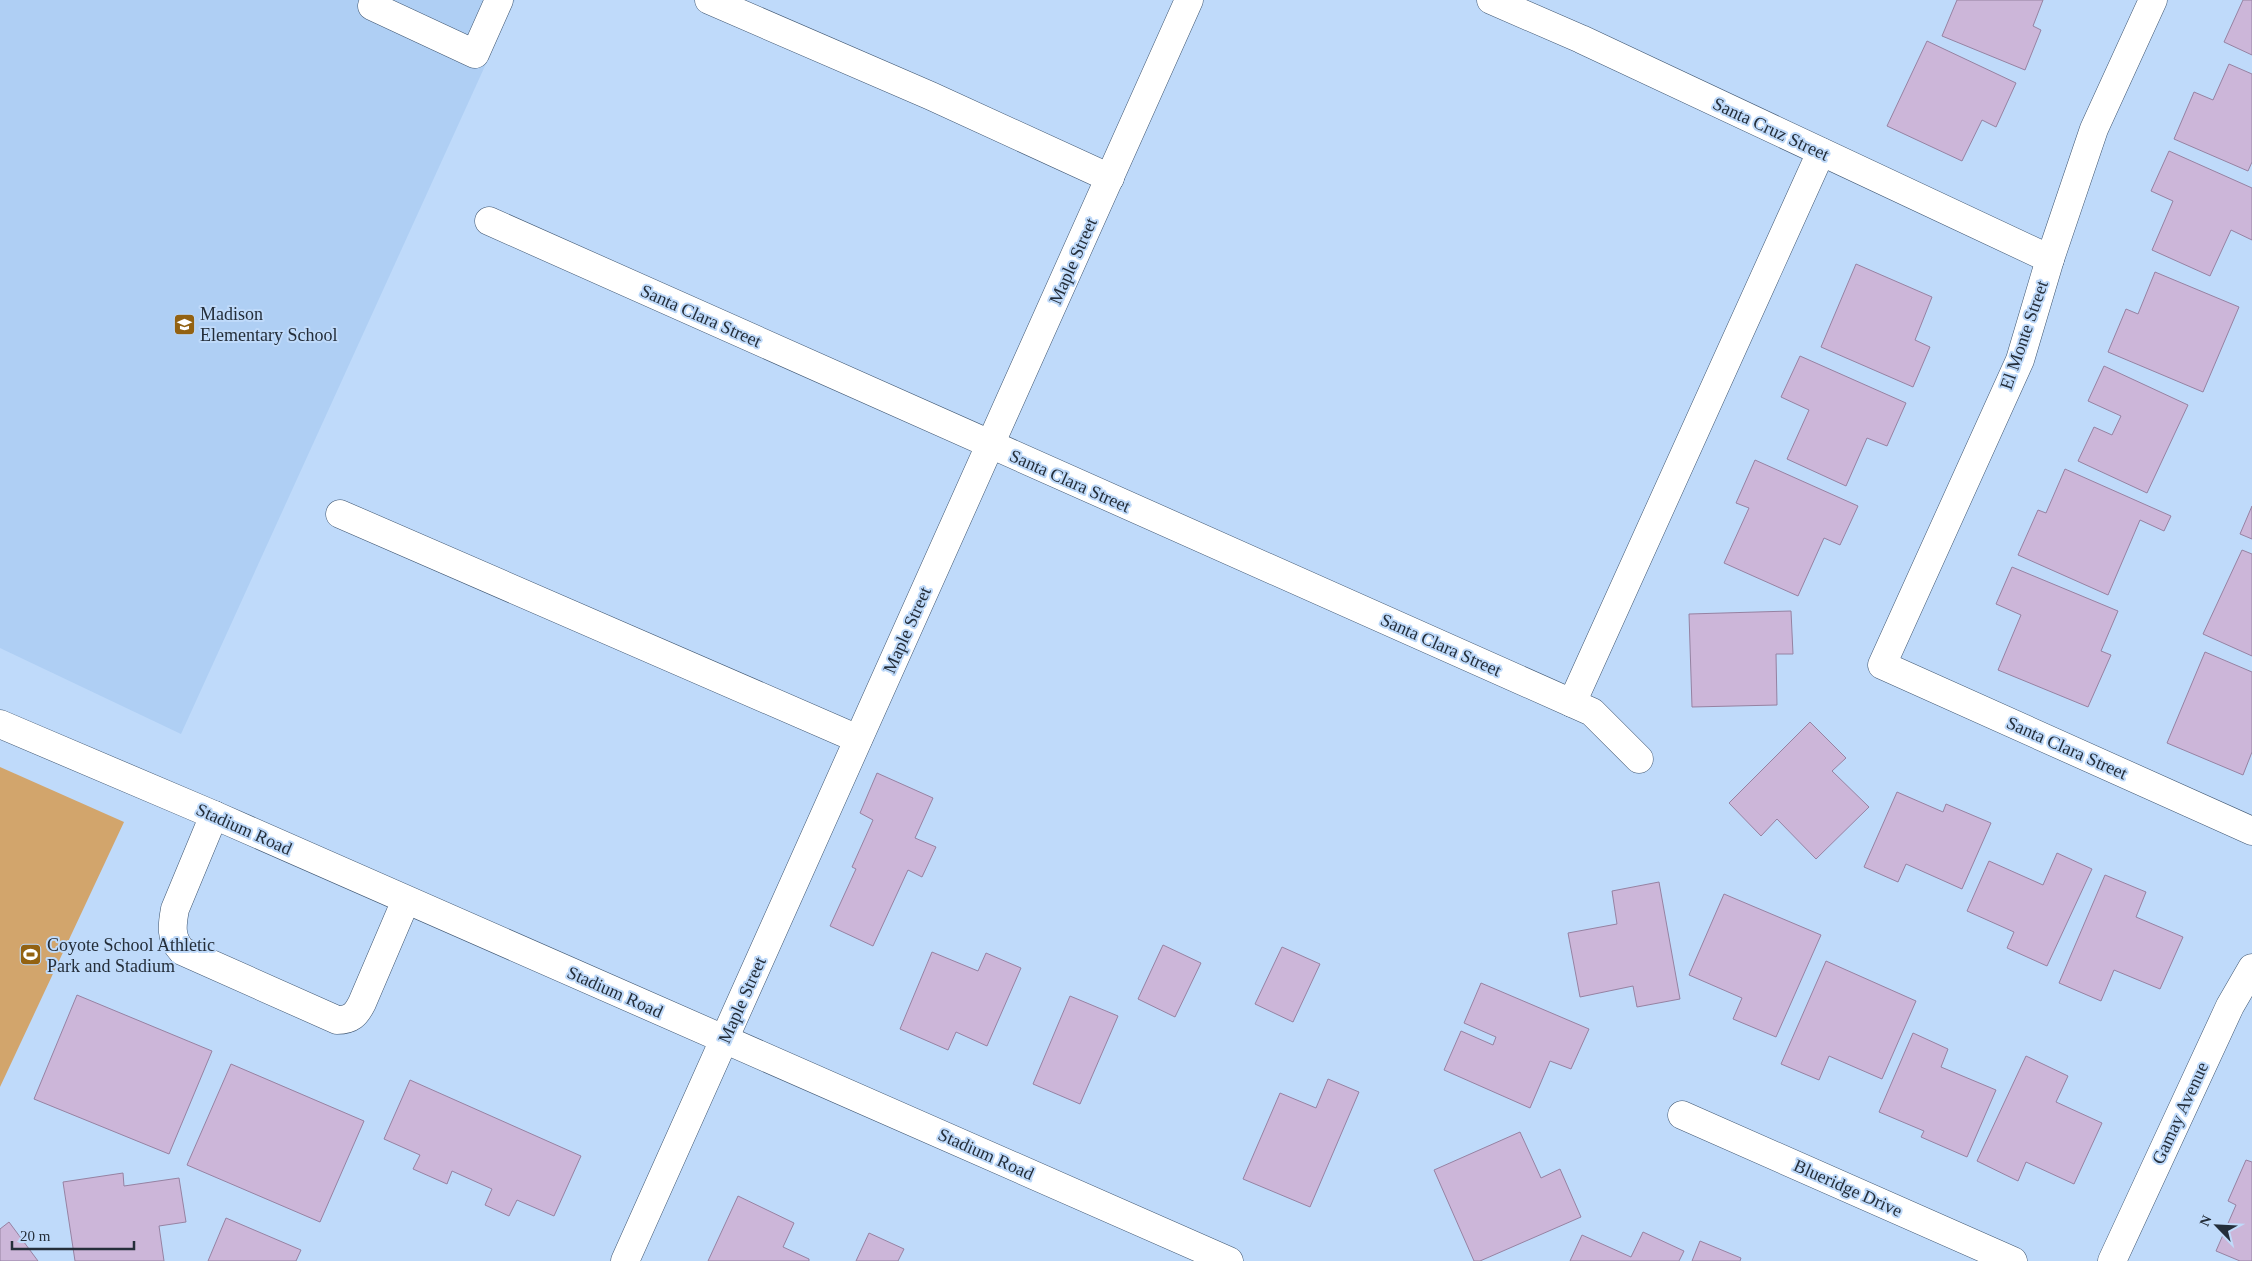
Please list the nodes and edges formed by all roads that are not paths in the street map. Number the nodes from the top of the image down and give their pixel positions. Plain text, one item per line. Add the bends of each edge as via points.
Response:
1 (374, 0) edge
2 (498, 0) edge
3 (708, 0) edge
4 (1189, 0) edge
5 (1491, 0) edge
6 (2153, 0) edge
7 (1821, 152) junction
8 (1110, 178) junction
9 (489, 221) dead end
10 (2050, 259) junction
11 (990, 445) junction
12 (340, 514) dead end
13 (1882, 664) joint
14 (1572, 703) junction
15 (0, 724) edge
16 (858, 740) junction
17 (1639, 759) dead end
18 (214, 815) junction
19 (2252, 831) edge
20 (406, 900) junction
21 (2252, 968) edge
22 (724, 1040) junction
23 (1682, 1115) dead end
24 (625, 1261) edge
25 (1229, 1261) edge
26 (2013, 1261) edge
27 (2112, 1261) edge

1 - 2 street via 372,6 475,54
3 - 8 street via 931,96
4 - 8 street, Maple Street
5 - 7 street, Santa Cruz Street
6 - 10 street, El Monte Street via 2094,129
7 - 10 street, Santa Cruz Street
7 - 14 street
8 - 11 street, Maple Street
9 - 11 street, Santa Clara Street
10 - 13 street, El Monte Street via 2020,360
11 - 14 street, Santa Clara Street
11 - 16 street, Maple Street
12 - 16 street
13 - 19 street, Santa Clara Street
14 - 17 street, Santa Clara Street via 1592,712
15 - 18 street, Stadium Road
16 - 22 street, Maple Street
18 - 20 street, Stadium Road
18 - 20 street via 175,909 172,925 175,943 182,951 337,1020 347,1020 356,1014
20 - 22 street, Stadium Road
21 - 27 street, Gamay Avenue via 2230,1006
22 - 24 street, Maple Street
22 - 25 street, Stadium Road
23 - 26 street, Blueridge Drive

